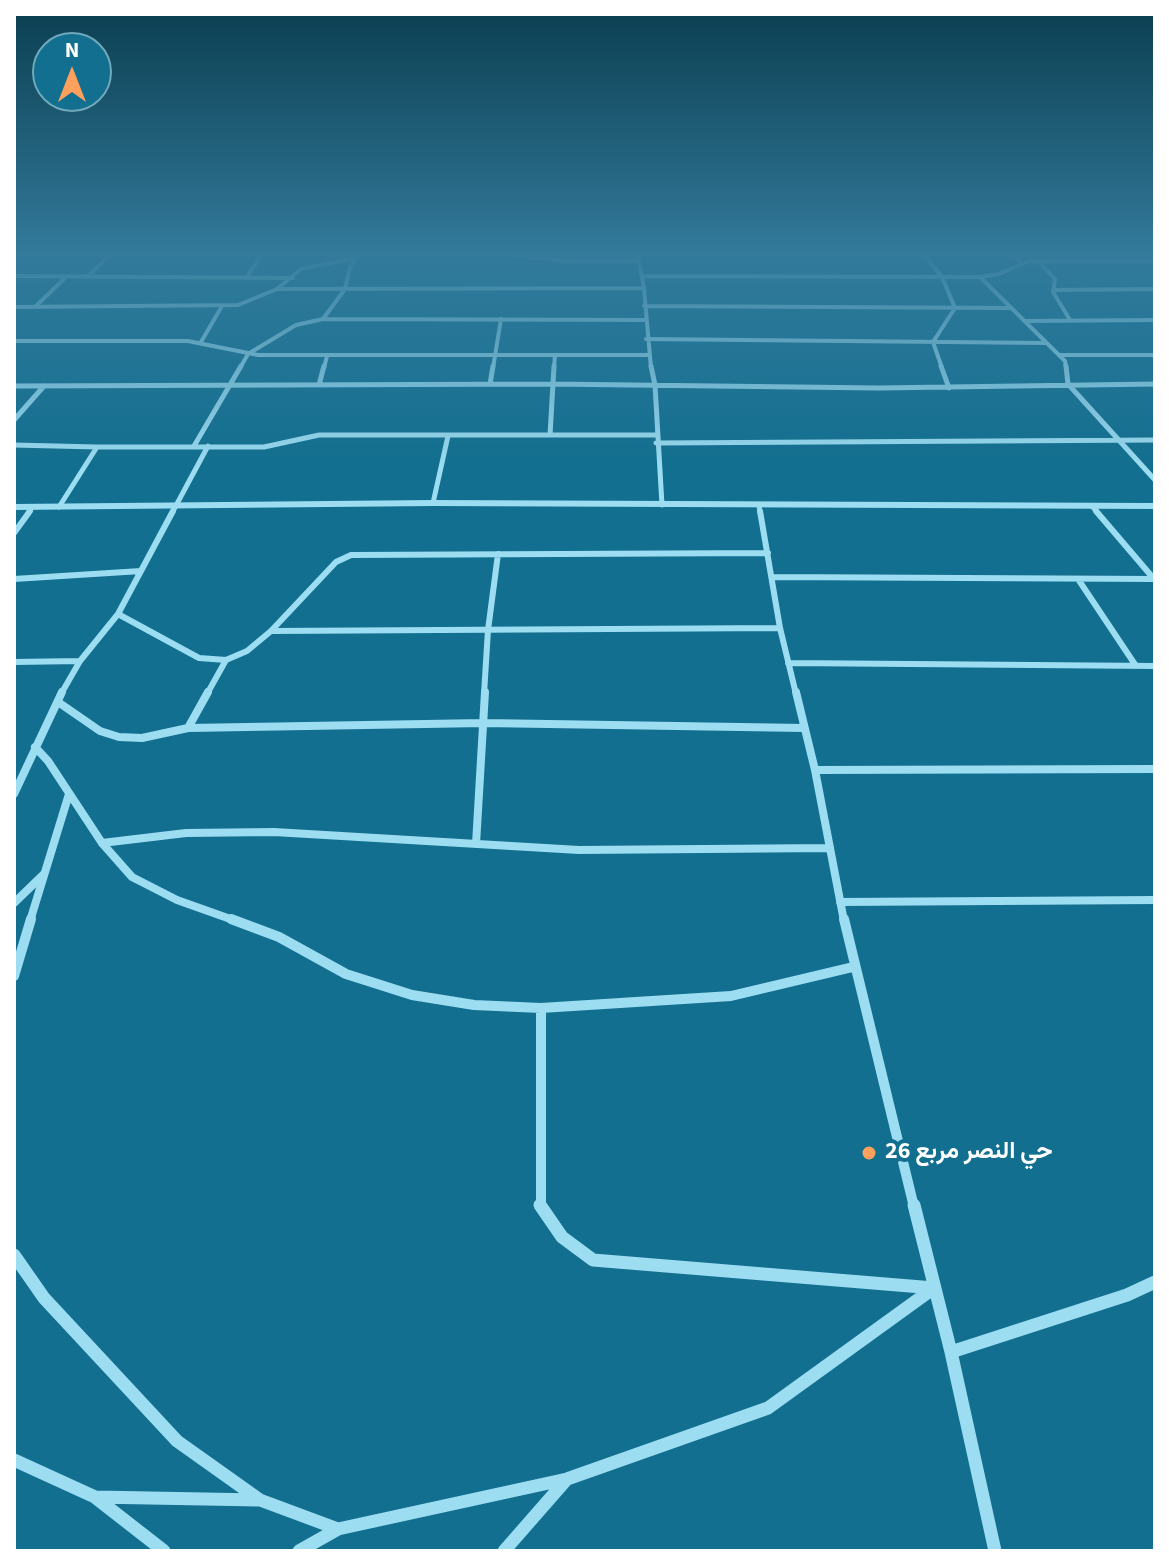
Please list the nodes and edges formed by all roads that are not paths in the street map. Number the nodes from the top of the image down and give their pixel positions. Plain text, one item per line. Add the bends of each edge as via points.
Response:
1 (211, 325) edge
2 (296, 325) edge
3 (500, 325) edge
4 (645, 325) edge
5 (944, 325) edge
6 (1027, 325) edge
7 (646, 339) junction
8 (14, 341) edge
9 (934, 341) junction
10 (201, 342) junction
11 (1046, 343) junction
12 (248, 354) junction
13 (555, 355) junction
14 (648, 355) junction
15 (1059, 355) junction
16 (1155, 355) edge
17 (327, 356) junction
18 (495, 356) junction
19 (490, 384) junction
20 (551, 384) junction
21 (1068, 384) junction
22 (1155, 384) edge
23 (230, 385) junction
24 (319, 385) junction
25 (655, 385) junction
26 (14, 386) edge
27 (44, 386) junction
28 (949, 388) junction
29 (14, 420) edge
30 (550, 435) junction
31 (448, 436) junction
32 (656, 439) junction
33 (1155, 440) edge
34 (1121, 442) junction
35 (14, 445) edge
36 (194, 446) junction
37 (208, 446) junction
38 (97, 447) junction
39 (1155, 480) edge
40 (433, 503) junction
41 (177, 505) junction
42 (662, 505) junction
43 (759, 505) junction
44 (1092, 506) junction
45 (1155, 506) edge
46 (14, 507) edge
47 (32, 507) junction
48 (59, 507) junction
49 (14, 533) edge
50 (768, 553) junction
51 (498, 554) junction
52 (141, 571) junction
53 (773, 577) junction
54 (14, 579) edge
55 (1078, 579) junction
56 (1155, 579) edge
57 (118, 614) junction
58 (780, 628) junction
59 (488, 630) junction
60 (271, 631) junction
61 (226, 660) junction
62 (80, 661) junction
63 (14, 662) edge
64 (788, 663) junction
65 (1136, 666) junction
66 (1155, 666) edge
67 (58, 702) junction
68 (484, 723) junction
69 (188, 728) junction
70 (804, 728) junction
71 (35, 747) junction
72 (1155, 769) edge
73 (815, 770) junction
74 (14, 773) edge
75 (24, 773) junction
76 (14, 794) edge
77 (69, 794) junction
78 (102, 843) junction
79 (476, 844) junction
80 (830, 848) junction
81 (45, 874) junction
82 (1155, 900) edge
83 (840, 902) junction
84 (14, 903) edge
85 (853, 967) junction
86 (14, 976) edge
87 (541, 1008) junction
88 (15, 1257) edge
89 (1155, 1282) edge
90 (934, 1288) junction
91 (951, 1352) junction
92 (14, 1460) edge
93 (567, 1479) junction
94 (95, 1497) junction
95 (260, 1500) junction
96 (338, 1529) junction
97 (164, 1551) edge
98 (299, 1551) edge
99 (504, 1551) edge
100 (995, 1551) edge

1 - 10 street
2 - 12 street
3 - 18 street
4 - 7 street
5 - 9 street
6 - 11 street
7 - 9 street
7 - 14 street
8 - 10 street
9 - 11 street
9 - 28 street
10 - 12 street
11 - 15 street
12 - 17 street
12 - 23 street
13 - 14 street
13 - 18 street
13 - 20 street
14 - 25 street
15 - 16 street
15 - 21 street via 1067,364
17 - 18 street
17 - 24 street
18 - 19 street
19 - 20 street
19 - 24 street
20 - 25 street
20 - 30 street
21 - 22 street
21 - 28 street
21 - 34 street
23 - 24 street
23 - 27 street
23 - 36 street
25 - 28 street
25 - 32 street
26 - 27 street
27 - 29 street
30 - 31 street
30 - 32 street
31 - 37 street via 319,435 264,447
31 - 40 street
32 - 34 street
32 - 42 street
33 - 34 street
34 - 39 street
35 - 38 street
36 - 37 street
36 - 38 street
37 - 41 street
38 - 48 street
40 - 41 street
40 - 42 street
41 - 48 street
41 - 52 street
42 - 43 street
43 - 44 street
43 - 50 street
44 - 45 street
44 - 56 street
46 - 47 street
47 - 48 street
47 - 49 street
50 - 51 street
50 - 53 street
51 - 59 street
51 - 60 street via 344,557
52 - 54 street
52 - 57 street
53 - 55 street
53 - 58 street
55 - 56 street
55 - 65 street
57 - 61 street via 199,658
57 - 62 street
58 - 59 street
58 - 64 street
59 - 60 street
59 - 68 street
60 - 61 street
61 - 69 street
62 - 63 street
62 - 67 street
64 - 65 street
64 - 70 street
65 - 66 street
67 - 69 street via 100,731 119,737
67 - 71 street
68 - 69 street
68 - 70 street
68 - 79 street
70 - 73 street
71 - 75 street
71 - 77 street
72 - 73 street
73 - 80 street
74 - 75 street
75 - 76 street
77 - 78 street
77 - 81 street
78 - 79 street via 186,833 274,832
78 - 87 street via 132,877 177,900 279,937 346,974 412,995
79 - 80 street via 579,850
80 - 83 street
81 - 84 street
81 - 86 street
82 - 83 street
83 - 85 street
85 - 87 street via 731,996
85 - 90 street
87 - 90 street via 540,1206 562,1237 593,1260
88 - 95 street via 44,1298 177,1441
89 - 91 street
90 - 91 street
90 - 93 street via 768,1408
91 - 100 street
92 - 94 street
93 - 96 street
93 - 99 street
94 - 95 street
94 - 97 street
95 - 96 street
96 - 98 street

